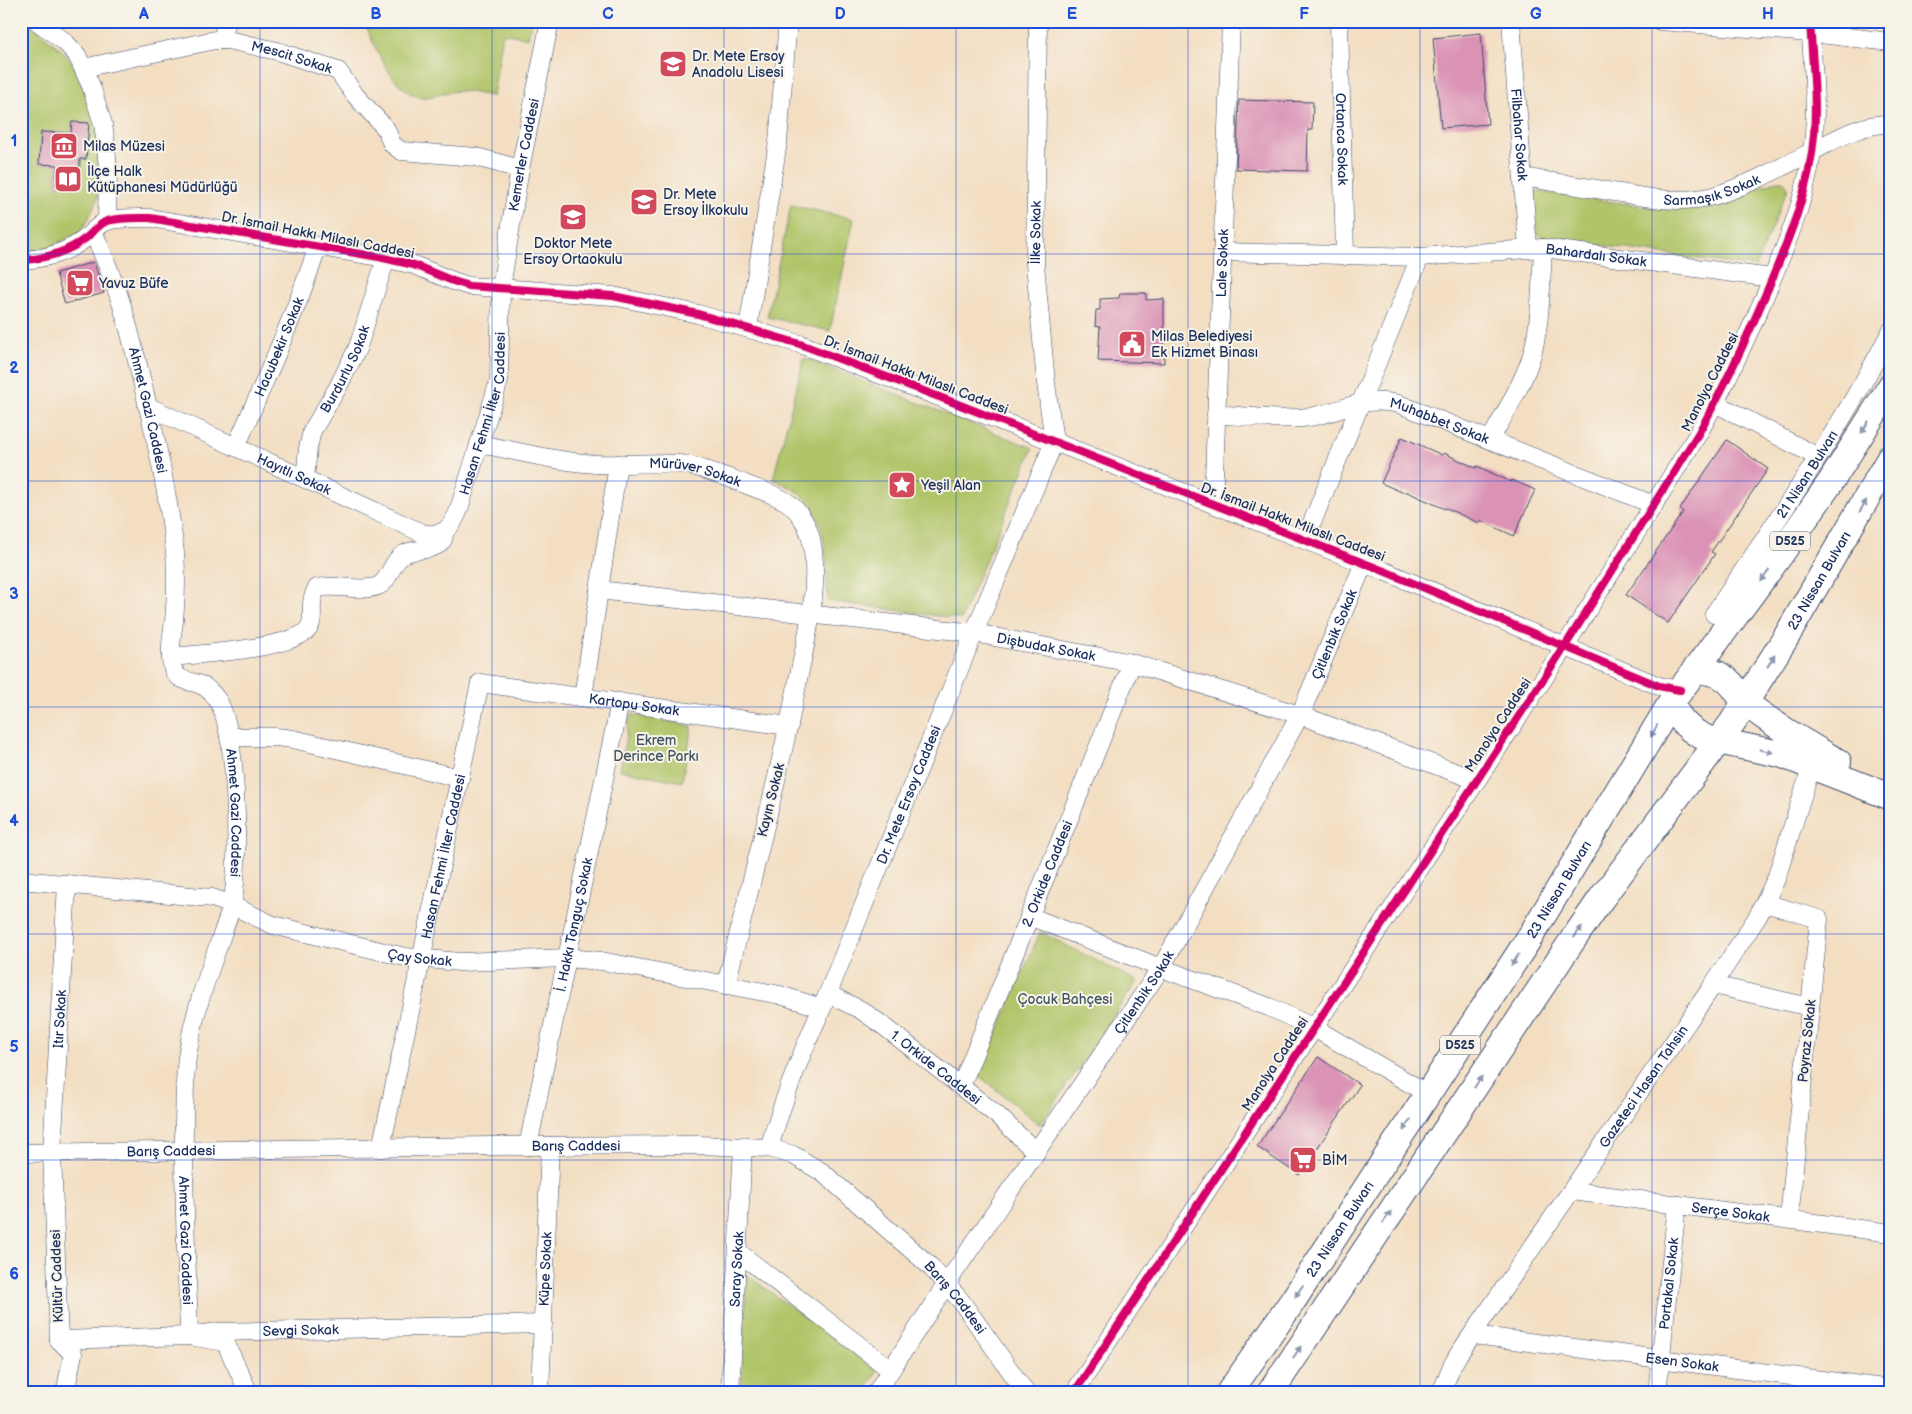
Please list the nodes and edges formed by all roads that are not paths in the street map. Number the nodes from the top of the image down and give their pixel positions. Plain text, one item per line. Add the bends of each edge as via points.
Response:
1 (37, 21) edge
2 (227, 21) edge
3 (550, 21) edge
4 (788, 21) edge
5 (1038, 21) edge
6 (1231, 21) edge
7 (1339, 21) edge
8 (1511, 21) edge
9 (1660, 21) edge
10 (1811, 27) edge
11 (222, 40) junction
12 (1891, 42) edge
13 (84, 68) junction
14 (1891, 124) edge
15 (1812, 152) junction
16 (520, 169) junction
17 (1523, 177) junction
18 (100, 226) junction
19 (318, 246) junction
20 (1536, 248) junction
21 (1222, 252) junction
22 (1345, 256) junction
23 (1420, 257) junction
24 (386, 258) junction
25 (21, 260) edge
26 (1772, 278) junction
27 (501, 288) junction
28 (748, 328) junction
29 (1891, 331) edge
30 (1891, 386) edge
31 (1361, 402) junction
32 (1716, 403) junction
33 (148, 406) junction
34 (1216, 414) junction
35 (1490, 440) junction
36 (1054, 442) junction
37 (479, 444) junction
38 (236, 447) junction
39 (1891, 456) edge
40 (1818, 457) junction
41 (618, 464) junction
42 (305, 479) junction
43 (1213, 504) junction
44 (1654, 505) junction
45 (444, 532) junction
46 (1305, 540) junction
47 (1364, 563) junction
48 (599, 590) junction
49 (1714, 614) dead end
50 (811, 615) junction
51 (974, 634) junction
52 (1565, 646) junction
53 (171, 656) junction
54 (1132, 663) junction
55 (480, 683) joint
56 (1682, 688) junction
57 (583, 697) junction
58 (620, 702) junction
59 (1745, 702) junction
60 (1300, 714) junction
61 (789, 726) junction
62 (229, 737) junction
63 (1719, 741) junction
64 (1812, 765) junction
65 (460, 778) junction
66 (1476, 780) junction
67 (1891, 792) edge
68 (1891, 797) edge
69 (21, 880) edge
70 (67, 884) junction
71 (1765, 903) junction
72 (232, 906) junction
73 (1029, 916) junction
74 (567, 958) junction
75 (422, 960) junction
76 (1161, 968) junction
77 (726, 985) junction
78 (1713, 985) junction
79 (825, 1001) junction
80 (1810, 1007) junction
81 (1314, 1028) junction
82 (960, 1086) junction
83 (1428, 1094) junction
84 (528, 1146) junction
85 (550, 1146) junction
86 (743, 1146) junction
87 (381, 1148) junction
88 (769, 1148) junction
89 (184, 1151) junction
90 (1036, 1152) junction
91 (21, 1153) edge
92 (52, 1153) junction
93 (1572, 1191) junction
94 (1677, 1205) junction
95 (1789, 1219) junction
96 (1891, 1233) edge
97 (738, 1252) junction
98 (947, 1283) junction
99 (543, 1324) junction
100 (1474, 1335) junction
101 (190, 1336) junction
102 (59, 1340) junction
103 (1661, 1359) junction
104 (891, 1370) junction
105 (1796, 1385) edge
106 (1891, 1389) edge
107 (65, 1393) edge
108 (249, 1393) edge
109 (540, 1393) edge
110 (730, 1393) edge
111 (876, 1393) edge
112 (1026, 1393) edge
113 (1074, 1393) edge
114 (1229, 1393) edge
115 (1270, 1393) edge
116 (1441, 1393) edge
117 (1657, 1393) edge

1 - 13 street via 65,42
2 - 11 street
3 - 16 street, Kemerler Caddesi
4 - 28 street via 779,135
5 - 36 street, İlke Sokak via 1035,264
6 - 21 street, Lale Sokak
7 - 22 street, Ortanca Sokak
8 - 17 street, Filbahar Sokak
9 - 10 street
10 - 12 street
10 - 15 street, Manolya Caddesi via 1815,96
11 - 13 street, Mescit Sokak
11 - 16 street, Mescit Sokak via 277,51 338,71 386,129 392,144 401,151 476,157
13 - 18 street via 103,124 108,169
14 - 15 street, Sarmaşık Sokak via 1865,126
15 - 17 street, Sarmaşık Sokak via 1715,196 1690,200 1648,198
15 - 26 street, Manolya Caddesi via 1799,208
16 - 27 street, Kemerler Caddesi
17 - 20 street, Filbahar Sokak
18 - 19 street, Dr. İsmail Hakkı Milaslı Caddesi via 132,218 168,220
18 - 25 street via 59,253
18 - 33 street, Ahmet Gazi Caddesi
19 - 24 street, Dr. İsmail Hakkı Milaslı Caddesi
19 - 38 street, Hacubekir Sokak via 288,329
20 - 23 street, Bahardalı Sokak
20 - 26 street, Bahardalı Sokak
20 - 35 street, Filbahar Sokak via 1540,301 1530,360
21 - 22 street, Bahardalı Sokak
21 - 34 street, Lale Sokak
22 - 23 street, Bahardalı Sokak
23 - 31 street
24 - 27 street, Dr. İsmail Hakkı Milaslı Caddesi via 469,286
24 - 42 street, Burdurlu Sokak via 358,347 312,431
26 - 32 street, Manolya Caddesi
27 - 28 street, Dr. İsmail Hakkı Milaslı Caddesi via 613,296
27 - 37 street, Hasan Fehmi İlter Caddesi via 499,381
28 - 36 street, Dr. İsmail Hakkı Milaslı Caddesi via 809,348
29 - 40 street, 21 Nisan Bulvarı
30 -> 56 highway, 23 Nissan Bulvarı / D525 via 1819,500
31 - 34 street, Muhabbet Sokak via 1308,418
31 - 35 street, Muhabbet Sokak via 1399,404
31 - 46 street
32 - 40 street
32 - 44 street, Manolya Caddesi
33 - 38 street, Hayıtlı Sokak
33 - 53 street, Ahmet Gazi Caddesi via 164,475 175,556
34 - 43 street, Lale Sokak
35 - 44 street, Muhabbet Sokak
36 - 43 street, Dr. İsmail Hakkı Milaslı Caddesi
36 - 51 street, Dr. Mete Ersoy Caddesi
37 - 41 street, Mürüver Sokak via 566,460
37 - 45 street, Hasan Fehmi İlter Caddesi via 458,512
38 - 42 street, Hayıtlı Sokak
59 -> 39 highway, 23 Nissan Bulvarı / D525
40 - 49 street, 21 Nisan Bulvarı
41 - 48 street
41 - 50 street, Mürüver Sokak via 666,464 702,469 787,502 806,524 811,539 814,588
42 - 45 street, Hayıtlı Sokak via 422,533 436,535
43 - 46 street, Dr. İsmail Hakkı Milaslı Caddesi
44 - 52 street, Manolya Caddesi
45 - 53 street, Hasan Fehmi İlter Caddesi via 442,540 432,548 403,554 379,586 317,588 312,595 309,628 290,640 262,647
46 - 47 street, Dr. İsmail Hakkı Milaslı Caddesi
47 - 52 street, Dr. İsmail Hakkı Milaslı Caddesi
47 - 60 street, Çitlenbik Sokak
48 - 50 street, Dişbudak Sokak
48 - 57 street
50 - 51 street, Dişbudak Sokak
50 - 61 street, Kayın Sokak
51 - 54 street, Dişbudak Sokak
51 - 79 street, Dr. Mete Ersoy Caddesi
52 - 56 street, Dr. İsmail Hakkı Milaslı Caddesi via 1659,686
52 - 66 street, Manolya Caddesi
53 - 62 street, Ahmet Gazi Caddesi via 172,667 180,679 203,686 218,700
54 - 60 street, Dişbudak Sokak
54 - 73 street, 2. Orkide Caddesi
55 - 57 street, Kartopu Sokak
55 - 65 street, Hasan Fehmi İlter Caddesi
56 - 59 highway via 1719,674 1737,689
56 - 63 highway via 1682,722 1703,737
56 -> 83 highway, 23 Nissan Bulvarı / D525 via 1553,901
57 - 58 street, Kartopu Sokak
58 - 61 street, Kartopu Sokak
58 - 74 street, İ. Hakkı Tonguç Sokak
59 - 63 highway, D525
59 - 67 highway via 1787,732
60 - 66 street, Dişbudak Sokak
60 - 76 street, Çitlenbik Sokak
61 - 77 street, Kayın Sokak
62 - 65 street via 293,739
62 - 72 street, Ahmet Gazi Caddesi via 237,871
63 -> 64 highway via 1767,750
115 -> 63 highway, D525 via 1570,944
64 - 68 highway
64 - 71 street, Gazeteci Hasan Tahsin
65 - 75 street, Hasan Fehmi İlter Caddesi
66 - 81 street, Manolya Caddesi
69 - 70 street, Çay Sokak
70 - 72 street, Çay Sokak via 212,898
70 - 92 street, Itır Sokak
71 - 78 street, Gazeteci Hasan Tahsin
71 - 80 street, Poyraz Sokak via 1819,919
72 - 75 street, Çay Sokak via 291,930
72 - 89 street, Ahmet Gazi Caddesi via 198,1005 187,1054
73 - 76 street
73 - 82 street, 2. Orkide Caddesi
74 - 75 street, Çay Sokak via 460,962
74 - 77 street, Çay Sokak via 601,961
74 - 84 street, İ. Hakkı Tonguç Sokak
75 - 87 street, Hasan Fehmi İlter Caddesi
76 - 81 street via 1255,1001
76 - 90 street, Çitlenbik Sokak
77 - 79 street, Çay Sokak
78 - 80 street
78 - 93 street, Gazeteci Hasan Tahsin
79 - 82 street, 1. Orkide Caddesi via 861,1010
79 - 88 street, Dr. Mete Ersoy Caddesi via 786,1093
80 - 95 street, Poyraz Sokak
81 - 83 street
81 - 113 street, Manolya Caddesi
82 - 90 street, 1. Orkide Caddesi
83 -> 114 highway, 23 Nissan Bulvarı / D525
84 - 85 street, Barış Caddesi
84 - 87 street, Barış Caddesi
85 - 86 street, Barış Caddesi
85 - 99 street, Küpe Sokak
86 - 88 street, Barış Caddesi
86 - 97 street, Saray Sokak
87 - 89 street, Barış Caddesi
88 - 98 street, Barış Caddesi via 793,1155 822,1172
89 - 92 street, Barış Caddesi
89 - 101 street, Ahmet Gazi Caddesi
90 - 98 street, Çitlenbik Sokak
91 - 92 street, Barış Caddesi
92 - 102 street, Kültür Caddesi
93 - 94 street, Serçe Sokak
93 - 100 street, Gazeteci Hasan Tahsin
94 - 95 street, Serçe Sokak
94 - 103 street, Portakal Sokak
95 - 96 street, Serçe Sokak
97 - 104 street
97 - 110 street, Saray Sokak
98 - 104 street, Çitlenbik Sokak
98 - 112 street, Barış Caddesi
99 - 101 street, Sevgi Sokak via 218,1332
99 - 109 street, Küpe Sokak
100 - 103 street, Esen Sokak
100 - 116 street, Gazeteci Hasan Tahsin via 1451,1368
101 - 102 street, Sevgi Sokak
101 - 108 street via 225,1342
102 - 107 street, Kültür Caddesi via 74,1354
103 - 105 street, Esen Sokak
103 - 117 street, Portakal Sokak
104 - 111 street, Çitlenbik Sokak
105 - 106 street, Esen Sokak

